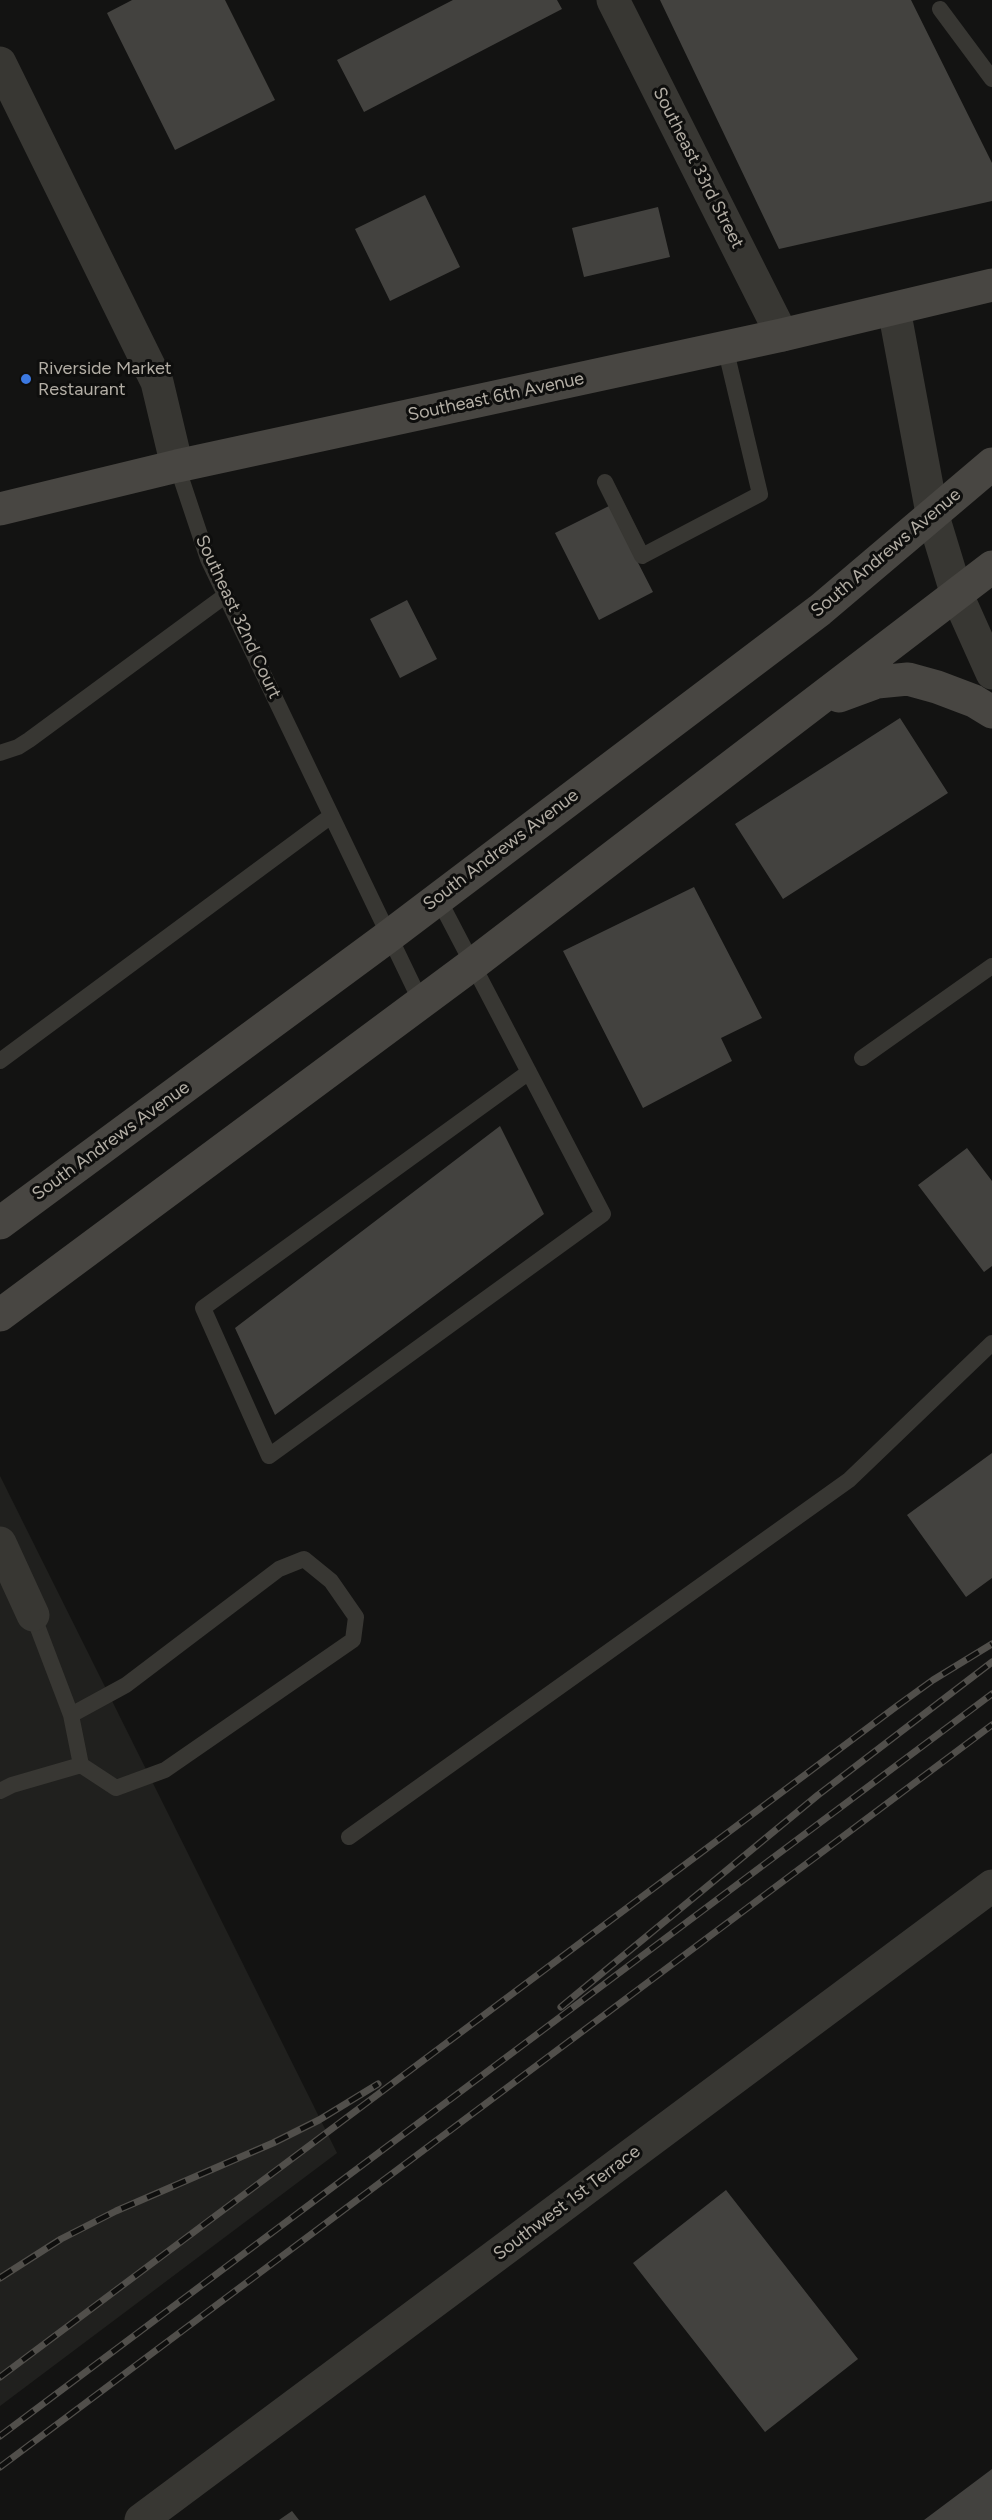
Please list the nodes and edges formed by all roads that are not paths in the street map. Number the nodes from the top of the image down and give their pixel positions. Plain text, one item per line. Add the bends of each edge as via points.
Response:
1 (613, 0) edge
2 (940, 9) dead end
3 (992, 79) edge
4 (4, 83) edge
5 (992, 285) edge
6 (894, 309) junction
7 (782, 335) junction
8 (725, 347) junction
9 (992, 464) edge
10 (177, 466) junction
11 (605, 482) dead end
12 (0, 509) edge
13 (932, 513) junction
14 (992, 567) edge
15 (226, 595) junction
16 (957, 595) junction
17 (992, 673) edge
18 (812, 705) junction
19 (992, 712) edge
20 (0, 753) edge
21 (331, 816) junction
22 (438, 898) junction
23 (389, 936) junction
24 (472, 964) junction
25 (992, 966) edge
26 (421, 1002) junction
27 (862, 1058) dead end
28 (0, 1061) edge
29 (529, 1072) junction
30 (0, 1223) edge
31 (0, 1315) edge
32 (992, 1343) edge
33 (0, 1543) edge
34 (33, 1615) joint
35 (70, 1715) junction
36 (81, 1765) junction
37 (0, 1791) edge
38 (349, 1837) dead end
39 (992, 1886) edge
40 (141, 2520) edge

1 - 7 street, Southeast 33rd Street
2 - 3 lane
4 - 10 street, Southeast 32nd Court via 158,382
5 - 6 street, Southeast 6th Avenue
6 - 7 street, Southeast 6th Avenue
6 - 13 street
7 - 8 street, Southeast 6th Avenue
8 - 10 street, Southeast 6th Avenue
8 - 11 lane via 760,494 642,556
9 - 13 street, South Andrews Avenue
10 - 12 street, Southeast 6th Avenue
10 - 15 lane, Southeast 32nd Court via 208,559
13 - 16 street
13 - 22 street, South Andrews Avenue via 820,610
14 - 16 street
15 - 20 lane via 29,740
15 - 21 lane, Southeast 32nd Court
16 - 17 street
16 - 18 street
18 - 19 street via 877,682 908,679 974,701
18 - 24 street
21 - 23 lane, Southeast 32nd Court
21 - 28 lane
22 - 23 street, South Andrews Avenue
22 - 24 lane
23 - 26 lane, Southeast 32nd Court
23 - 30 street, South Andrews Avenue
24 - 26 street
24 - 29 lane
25 - 27 lane
26 - 31 street
29 - 29 lane via 603,1214 269,1456 203,1308
32 - 38 lane via 849,1480
33 - 34 street
34 - 35 lane
35 - 36 lane
35 - 36 lane via 126,1685 279,1569 304,1559 331,1581 356,1617 353,1640 165,1770 116,1788
36 - 37 lane
39 - 40 street, Southwest 1st Terrace

